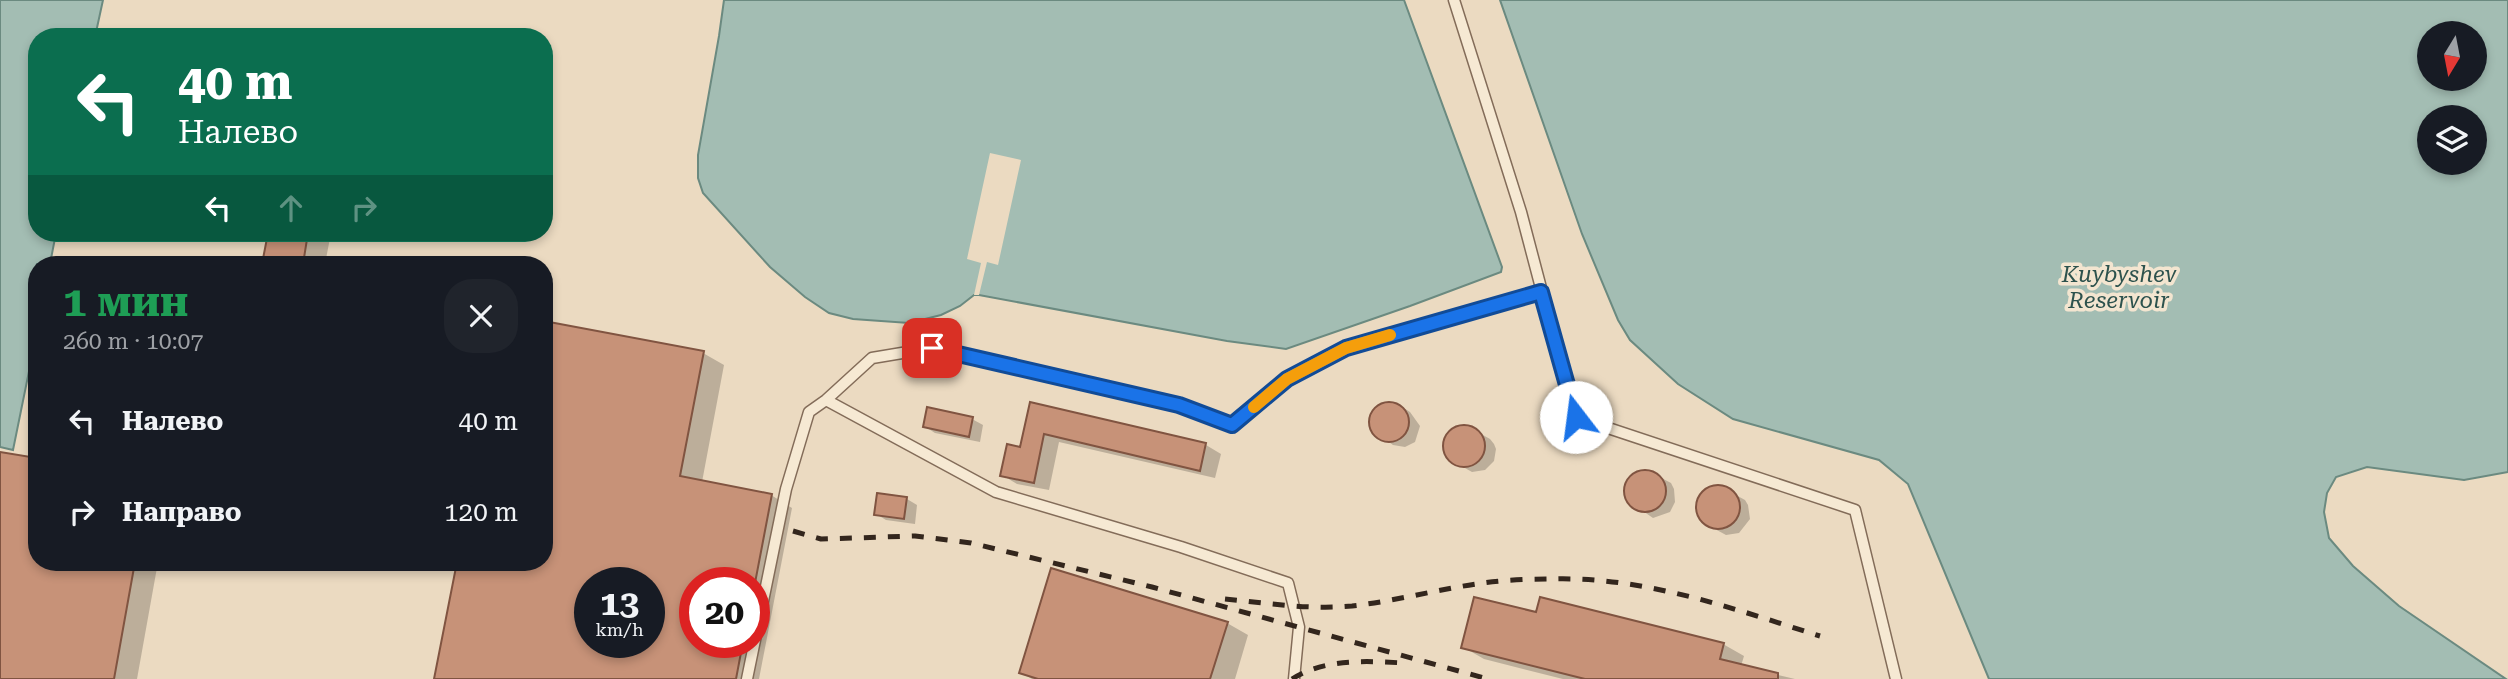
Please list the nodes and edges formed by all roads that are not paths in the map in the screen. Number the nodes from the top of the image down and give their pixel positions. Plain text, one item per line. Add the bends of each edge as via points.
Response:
1 (1454, 0) edge
2 (1542, 292) junction
3 (827, 400) junction
4 (747, 679) edge
5 (1294, 679) edge
6 (1896, 679) edge

1 - 2 lane
2 - 3 lane via 1346,348 1287,379 1232,425 1179,405 932,348 872,358
2 - 6 lane via 1576,417 1855,510
3 - 4 lane via 809,412 786,489
3 - 5 lane via 996,492 1288,583 1299,627

